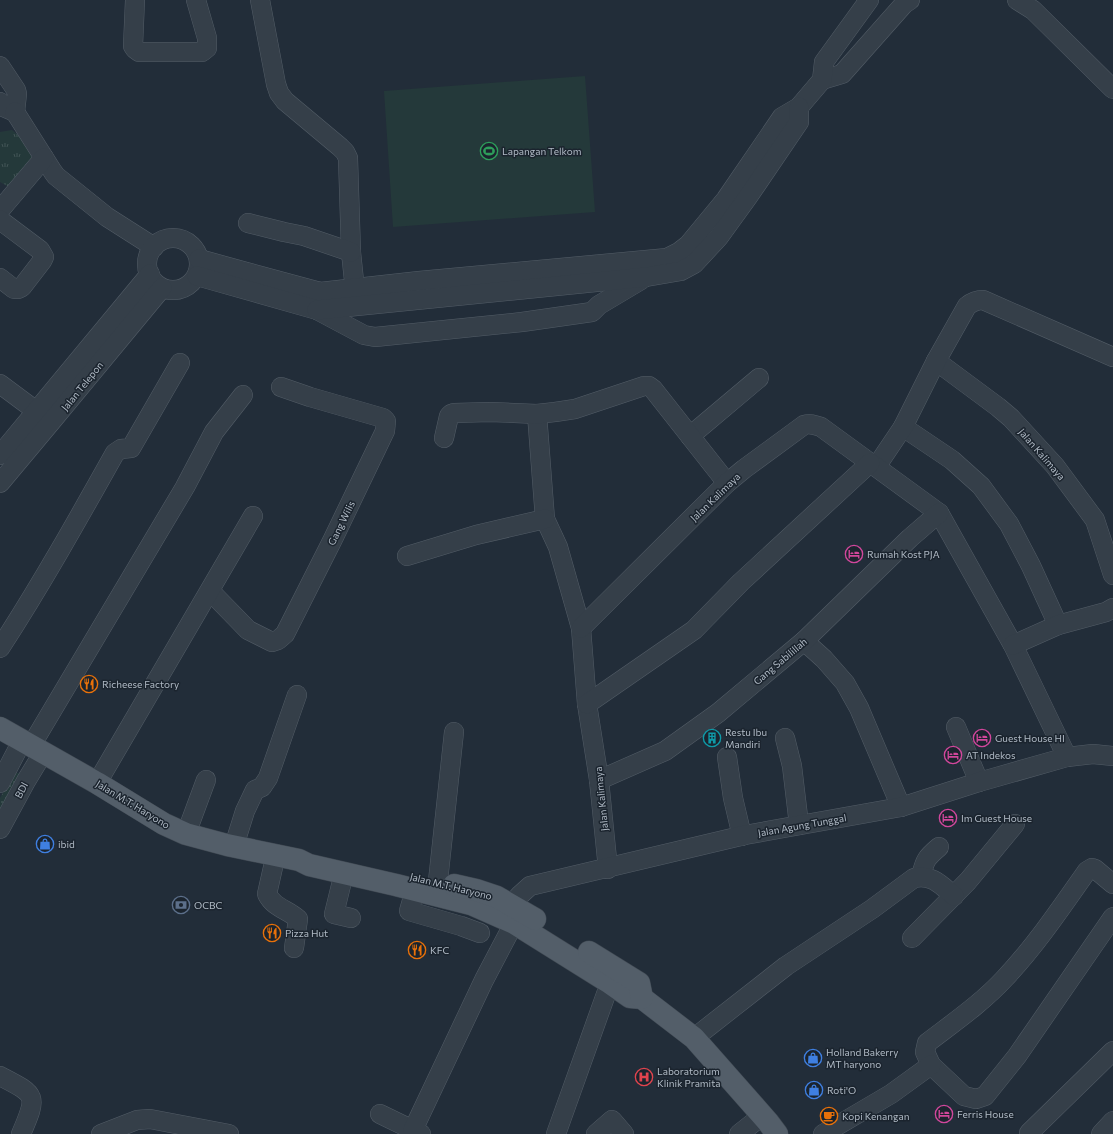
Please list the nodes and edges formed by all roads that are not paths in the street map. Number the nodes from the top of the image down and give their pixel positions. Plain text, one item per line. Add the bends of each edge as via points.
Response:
1 (135, 0) edge
2 (196, 0) edge
3 (260, 0) edge
4 (869, 0) edge
5 (910, 0) edge
6 (1017, 0) edge
7 (0, 66) edge
8 (822, 80) junction
9 (1113, 89) edge
10 (8, 107) edge
11 (44, 158) junction
12 (0, 210) edge
13 (0, 220) edge
14 (248, 223) dead end
15 (154, 247) junction
16 (351, 252) junction
17 (198, 267) junction
18 (645, 269) junction
19 (0, 278) edge
20 (156, 281) junction
21 (320, 292) junction
22 (355, 297) junction
23 (317, 310) junction
24 (1113, 357) edge
25 (936, 361) junction
26 (180, 363) dead end
27 (758, 378) dead end
28 (0, 384) edge
29 (281, 387) dead end
30 (243, 395) dead end
31 (37, 411) junction
32 (537, 414) junction
33 (52, 422) junction
34 (903, 427) junction
35 (690, 436) junction
36 (444, 438) dead end
37 (0, 455) edge
38 (873, 465) junction
39 (0, 483) edge
40 (727, 483) junction
41 (939, 513) junction
42 (254, 516) dead end
43 (545, 519) junction
44 (408, 556) dead end
45 (1113, 575) edge
46 (210, 590) junction
47 (1113, 608) edge
48 (1058, 626) junction
49 (581, 628) junction
50 (804, 641) junction
51 (1013, 646) junction
52 (0, 648) edge
53 (297, 695) dead end
54 (587, 704) junction
55 (956, 727) dead end
56 (0, 728) edge
57 (454, 732) dead end
58 (785, 738) dead end
59 (32, 747) junction
60 (1113, 756) edge
61 (727, 757) dead end
62 (1067, 757) junction
63 (206, 780) dead end
64 (599, 780) junction
65 (979, 782) junction
66 (0, 783) edge
67 (97, 783) junction
68 (901, 807) junction
69 (1015, 824) dead end
70 (799, 825) junction
71 (0, 828) edge
72 (186, 834) junction
73 (742, 836) junction
74 (234, 846) junction
75 (939, 847) dead end
76 (276, 854) junction
77 (299, 860) junction
78 (608, 868) junction
79 (344, 873) junction
80 (1109, 874) edge
81 (921, 876) junction
82 (438, 881) junction
83 (415, 890) junction
84 (954, 896) junction
85 (471, 904) junction
86 (508, 915) junction
87 (1113, 917) edge
88 (351, 918) dead end
89 (461, 926) junction
90 (480, 933) dead end
91 (912, 938) dead end
92 (294, 948) dead end
93 (610, 983) junction
94 (642, 998) junction
95 (694, 1038) junction
96 (1113, 1050) edge
97 (931, 1065) junction
98 (0, 1076) edge
99 (380, 1114) dead end
100 (1113, 1121) edge
101 (765, 1126) edge
102 (417, 1132) edge
103 (219, 1133) edge
104 (1028, 1133) edge
105 (20, 1134) edge
106 (101, 1134) edge
107 (556, 1134) edge
108 (596, 1134) edge
109 (624, 1134) edge
110 (739, 1134) edge
111 (823, 1134) edge
112 (1101, 1134) edge

1 - 2 street via 135,49 139,52 202,52 208,44
3 - 16 street via 279,93 285,101 340,147 348,158
4 - 8 street via 824,62
5 - 8 street via 842,74
6 - 9 street via 1033,10
7 - 10 street via 17,94
8 - 18 street via 799,107 782,117 733,203 719,237 694,264 680,271
10 - 11 street
11 - 12 street
11 - 15 street via 56,176 107,217
13 - 19 street via 40,250 44,256 22,287 14,289
14 - 16 street via 304,236
15 - 17 street via 171,238 189,243 195,250
15 - 20 street via 150,253 148,267
16 - 22 street
17 - 20 street via 191,284 182,289 172,290
17 - 21 street
17 - 23 street
18 - 22 street via 419,281
18 - 23 street via 592,312 522,322 375,338
20 - 31 street, Jalan Telepon
20 - 33 street, Jalan Telepon
21 - 22 street
21 - 23 street
22 - 23 street
24 - 25 street via 983,300 976,300 967,306
25 - 34 street
25 - 45 street, Jalan Kalimaya via 998,407 1055,466 1095,520
26 - 52 street via 131,448 121,449 115,453 57,557
27 - 35 street
28 - 31 street
29 - 46 street, Gang Wilis via 383,418 386,421 385,431 285,634 272,642 248,630
30 - 59 street via 214,432 185,487
31 - 33 street
31 - 37 street, Jalan Telepon
32 - 35 street via 575,409 649,386
32 - 36 street via 454,413 449,416
32 - 43 street
33 - 39 street, Jalan Telepon
34 - 38 street
34 - 48 street via 952,460 981,486 1009,524
35 - 40 street
38 - 40 street, Jalan Kalimaya via 821,427 808,424
38 - 41 street, Jalan Kalimaya
38 - 54 street via 741,582 694,630
40 - 49 street, Jalan Kalimaya
41 - 50 street, Gang Sabilillah
41 - 51 street, Jalan Kalimaya
42 - 46 street
43 - 44 street via 476,535
43 - 49 street via 558,547
46 - 67 street
47 - 48 street
48 - 51 street
49 - 54 street, Jalan Kalimaya
50 - 64 street, Gang Sabilillah via 718,713 665,751
50 - 68 street via 845,683 859,708
51 - 62 street, Jalan Kalimaya
53 - 74 street via 268,778 262,787 255,790
54 - 64 street, Jalan Kalimaya
55 - 65 street
56 - 59 main road, Jalan M.T. Haryono
57 - 82 street
58 - 70 street via 792,766
59 - 66 street
59 - 67 main road, Jalan M.T. Haryono
59 - 71 street, BDI via 26,781
60 - 62 street, Jalan Agung Tunggal via 1094,754
61 - 73 street
62 - 65 street, Jalan Agung Tunggal
63 - 72 street
64 - 78 street, Jalan Kalimaya
65 - 68 street, Jalan Agung Tunggal
67 - 72 main road, Jalan M.T. Haryono via 164,824
68 - 70 street, Jalan Agung Tunggal
69 - 84 street
70 - 73 street, Jalan Agung Tunggal
72 - 74 main road, Jalan M.T. Haryono
73 - 78 street, Jalan Agung Tunggal
74 - 76 main road, Jalan M.T. Haryono
75 - 81 street via 928,856
76 - 77 main road, Jalan M.T. Haryono
76 - 92 street via 267,894 271,901 298,919
77 - 79 main road, Jalan M.T. Haryono via 309,865
77 - 82 main road, Jalan M.T. Haryono via 311,858 344,862
78 - 86 street, Jalan Agung Tunggal via 530,886
79 - 83 main road, Jalan M.T. Haryono
79 - 88 street via 334,914
80 - 97 street via 1092,868 1087,871 1047,928 1005,978 989,994 927,1043 925,1052
81 - 84 street via 937,881
81 - 95 street via 914,878 786,966
82 - 86 main road, Jalan M.T. Haryono via 497,897
83 - 85 main road, Jalan M.T. Haryono
83 - 89 street via 409,911
84 - 91 street
85 - 86 main road, Jalan M.T. Haryono
85 - 89 street
86 - 93 main road, Jalan M.T. Haryono
86 - 94 main road, Jalan M.T. Haryono via 624,973 639,983
86 - 102 street, Jalan Agung Tunggal via 484,980
87 - 97 street via 1017,1056 985,1096 976,1099 964,1096
89 - 90 street
93 - 94 main road, Jalan M.T. Haryono via 630,997
93 - 107 street
94 - 95 main road, Jalan M.T. Haryono
95 - 101 main road, Jalan M.T. Haryono
96 - 104 street
97 - 111 street via 891,1094
98 - 105 street via 29,1093 32,1101
99 - 102 street
100 - 112 street
101 - 110 street
103 - 106 street via 150,1119 137,1120
108 - 109 street via 612,1120

